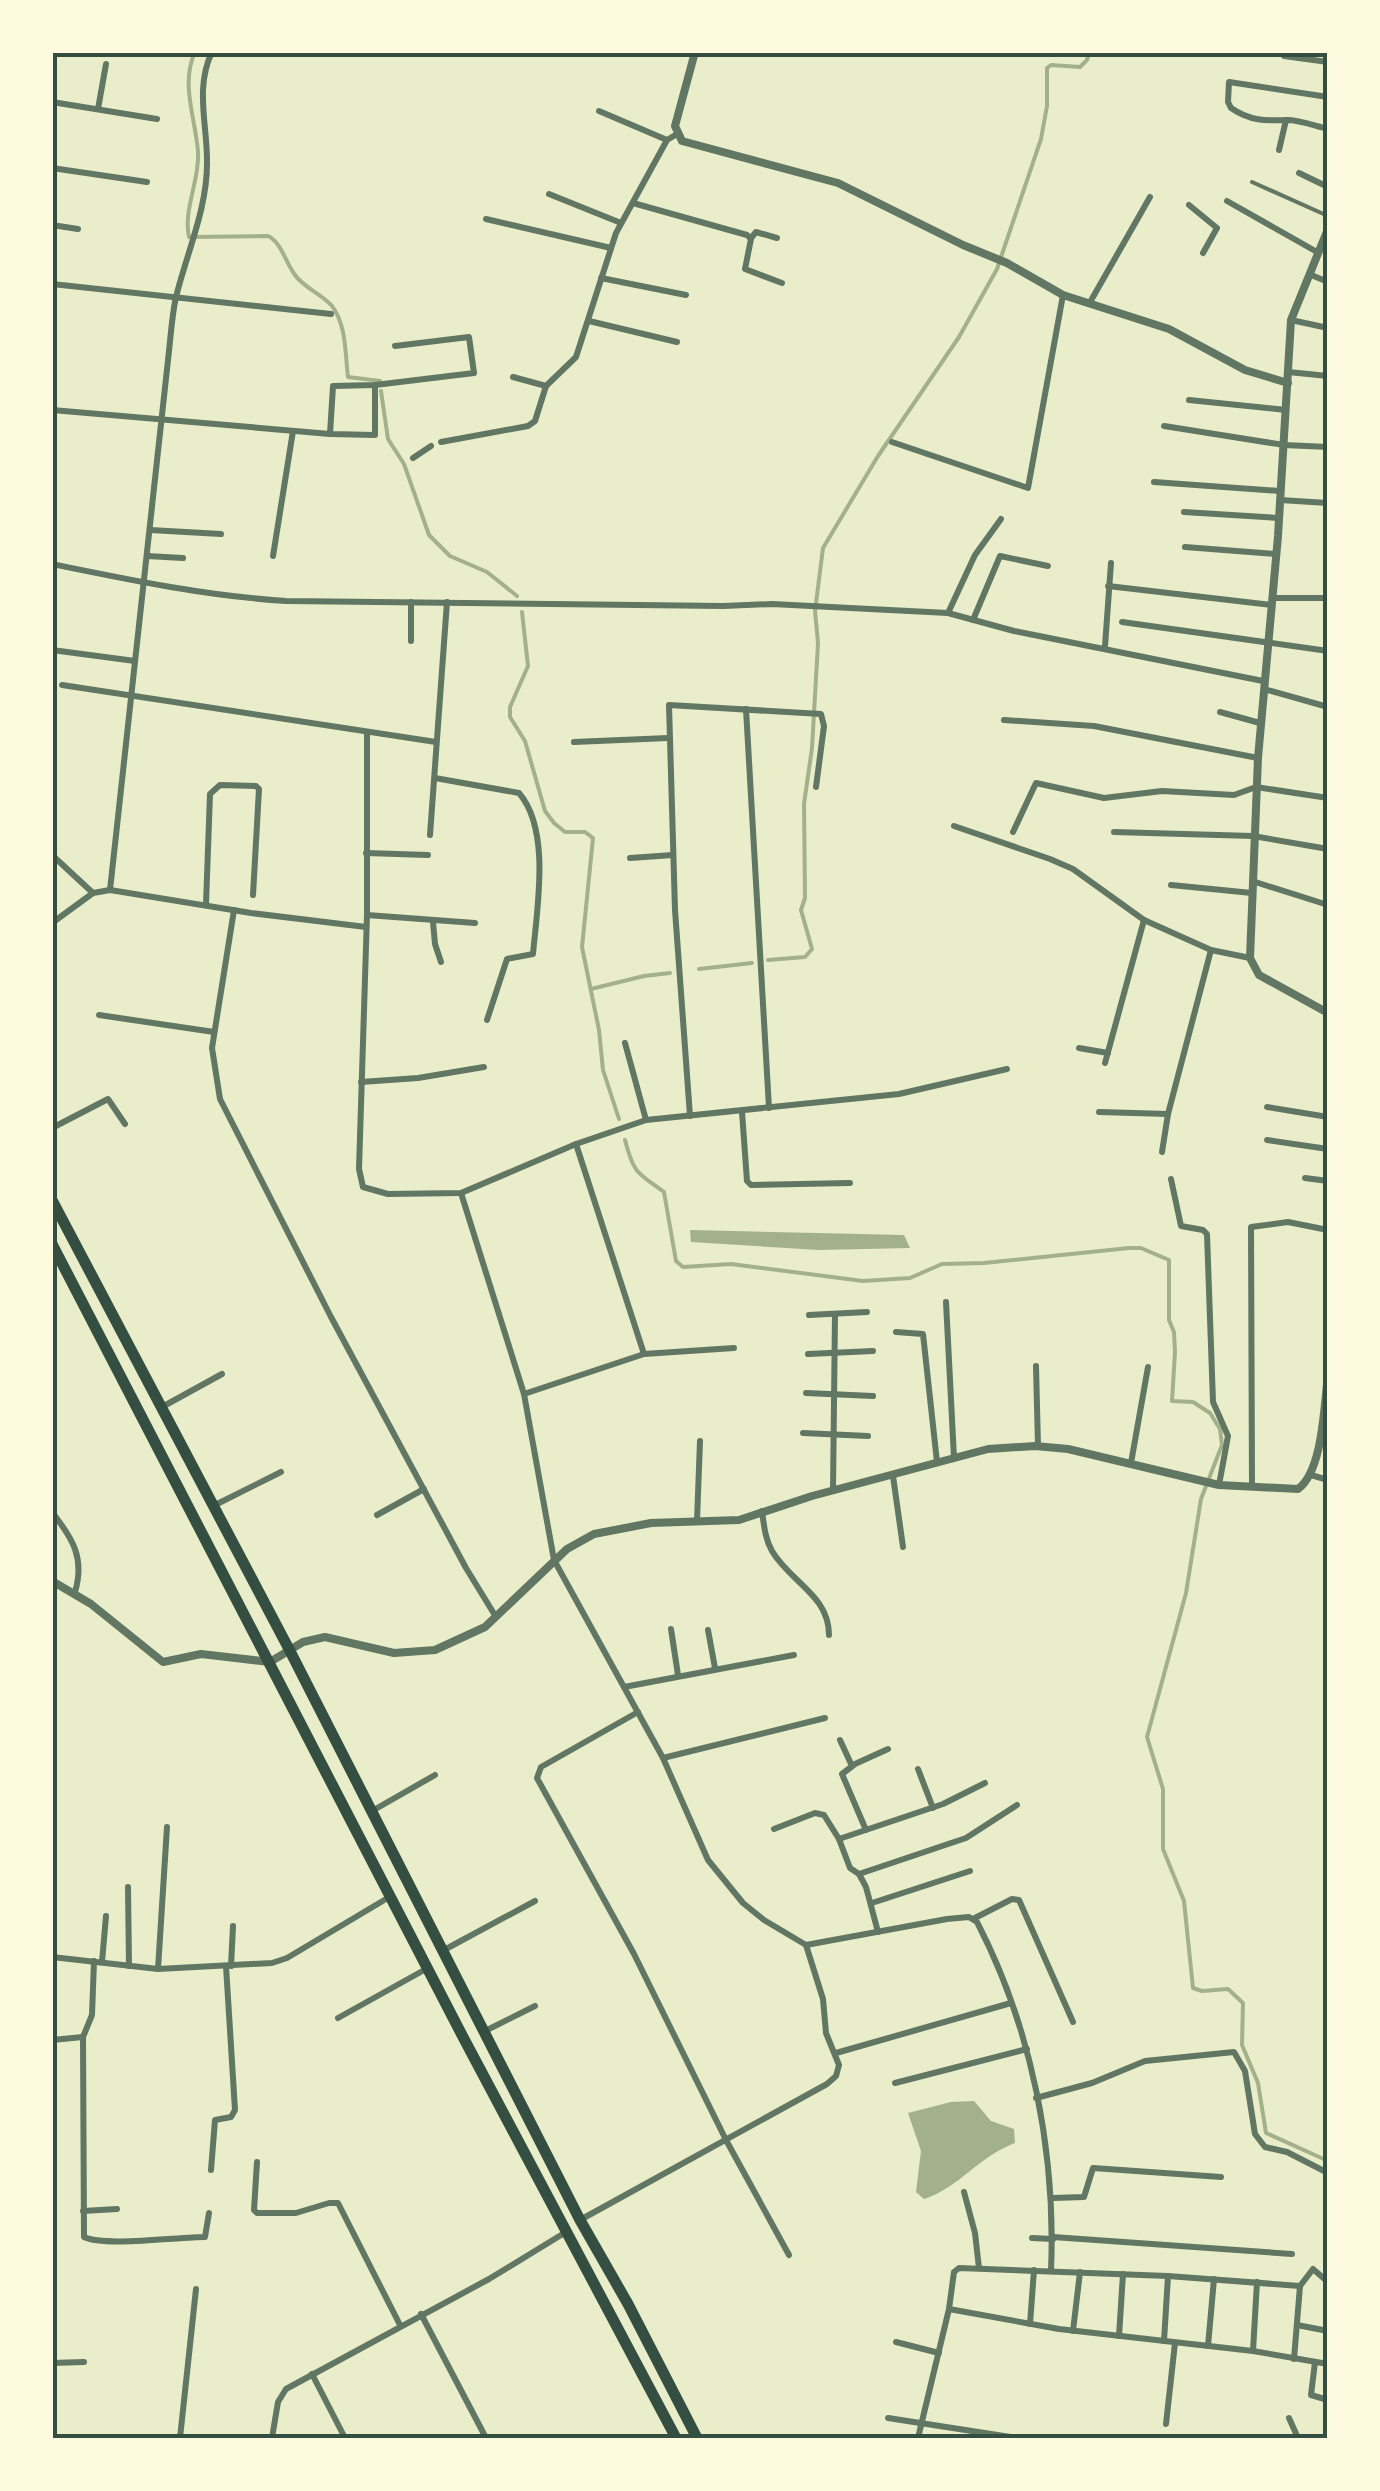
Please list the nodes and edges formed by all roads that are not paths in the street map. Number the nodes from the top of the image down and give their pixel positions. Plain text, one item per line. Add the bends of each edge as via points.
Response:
1 (212, 52) edge
2 (695, 52) edge
3 (1284, 56) dead end
4 (1328, 62) edge
5 (106, 64) dead end
6 (1328, 97) edge
7 (52, 102) edge
8 (98, 108) junction
9 (599, 112) dead end
10 (158, 120) dead end
11 (1286, 120) junction
12 (1328, 129) edge
13 (677, 134) junction
14 (667, 140) junction
15 (1279, 150) dead end
16 (52, 168) edge
17 (1299, 173) dead end
18 (147, 182) dead end
19 (1252, 182) dead end
20 (1328, 187) edge
21 (549, 194) dead end
22 (1150, 196) dead end
23 (1226, 201) dead end
24 (632, 202) junction
25 (1188, 205) dead end
26 (1328, 216) edge
27 (486, 219) dead end
28 (621, 223) junction
29 (52, 226) edge
30 (78, 229) dead end
31 (1328, 230) edge
32 (751, 238) junction
33 (777, 238) dead end
34 (1322, 247) edge
35 (611, 248) junction
36 (1203, 253) dead end
37 (1308, 274) junction
38 (602, 278) junction
39 (1328, 282) edge
40 (52, 284) edge
41 (782, 284) dead end
42 (686, 295) dead end
43 (1064, 295) junction
44 (176, 297) junction
45 (1089, 306) junction
46 (331, 314) dead end
47 (1291, 320) junction
48 (589, 321) junction
49 (1328, 328) edge
50 (677, 342) dead end
51 (395, 346) dead end
52 (1288, 372) junction
53 (1328, 376) edge
54 (513, 377) dead end
55 (1288, 384) junction
56 (375, 385) junction
57 (546, 386) junction
58 (1189, 400) dead end
59 (52, 410) edge
60 (1286, 410) junction
61 (162, 418) junction
62 (1164, 426) dead end
63 (292, 431) junction
64 (330, 434) junction
65 (441, 442) dead end
66 (892, 442) dead end
67 (1284, 445) junction
68 (430, 446) dead end
69 (1328, 447) edge
70 (413, 458) dead end
71 (1154, 482) dead end
72 (1280, 496) junction
73 (1328, 503) edge
74 (1184, 512) dead end
75 (1279, 518) junction
76 (1001, 519) dead end
77 (150, 530) junction
78 (221, 534) dead end
79 (1185, 547) dead end
80 (1276, 554) junction
81 (147, 556) junction
82 (273, 556) dead end
83 (182, 558) dead end
84 (1110, 562) dead end
85 (52, 564) edge
86 (1048, 566) dead end
87 (144, 584) junction
88 (1108, 586) junction
89 (1328, 598) edge
90 (1272, 601) junction
91 (411, 602) junction
92 (447, 602) junction
93 (948, 613) junction
94 (973, 620) junction
95 (1122, 622) dead end
96 (411, 641) dead end
97 (1268, 642) junction
98 (1105, 646) junction
99 (52, 650) edge
100 (1328, 650) edge
101 (136, 662) junction
102 (62, 685) dead end
103 (1263, 685) junction
104 (132, 696) junction
105 (1328, 708) edge
106 (746, 709) junction
107 (1220, 712) dead end
108 (1004, 720) dead end
109 (1260, 723) junction
110 (368, 732) junction
111 (668, 738) junction
112 (436, 742) junction
113 (574, 742) dead end
114 (1258, 758) junction
115 (435, 778) junction
116 (816, 787) dead end
117 (1256, 787) junction
118 (1328, 798) edge
119 (954, 826) dead end
120 (1013, 832) dead end
121 (1114, 832) dead end
122 (430, 835) dead end
123 (1253, 836) junction
124 (1328, 849) edge
125 (366, 853) junction
126 (673, 854) junction
127 (52, 856) edge
128 (428, 856) dead end
129 (630, 858) dead end
130 (1252, 880) junction
131 (1171, 886) dead end
132 (110, 890) junction
133 (1252, 893) junction
134 (93, 894) junction
135 (253, 895) dead end
136 (206, 904) junction
137 (1328, 905) edge
138 (234, 910) junction
139 (367, 916) junction
140 (1144, 920) junction
141 (433, 922) junction
142 (52, 923) edge
143 (474, 923) dead end
144 (366, 927) junction
145 (1211, 950) junction
146 (1250, 958) junction
147 (441, 962) dead end
148 (1328, 1012) edge
149 (99, 1015) dead end
150 (487, 1020) dead end
151 (214, 1032) junction
152 (625, 1042) dead end
153 (1079, 1048) dead end
154 (1108, 1052) junction
155 (1105, 1063) dead end
156 (484, 1067) dead end
157 (1008, 1069) dead end
158 (361, 1082) junction
159 (1267, 1106) dead end
160 (769, 1108) junction
161 (742, 1112) junction
162 (1099, 1112) dead end
163 (1168, 1114) junction
164 (690, 1116) junction
165 (1328, 1117) edge
166 (646, 1120) junction
167 (125, 1124) dead end
168 (52, 1128) edge
169 (1267, 1140) dead end
170 (576, 1144) junction
171 (1328, 1148) edge
172 (1162, 1152) dead end
173 (1305, 1178) dead end
174 (1172, 1179) dead end
175 (1328, 1181) edge
176 (850, 1183) dead end
177 (461, 1192) junction
178 (52, 1200) edge
179 (1328, 1230) edge
180 (52, 1244) edge
181 (946, 1302) dead end
182 (867, 1312) dead end
183 (835, 1314) junction
184 (809, 1315) dead end
185 (896, 1332) dead end
186 (734, 1348) dead end
187 (872, 1352) dead end
188 (644, 1354) junction
189 (808, 1354) dead end
190 (835, 1354) junction
191 (1036, 1366) dead end
192 (1148, 1366) dead end
193 (222, 1374) dead end
194 (1328, 1375) edge
195 (806, 1393) dead end
196 (524, 1394) junction
197 (834, 1394) junction
198 (872, 1396) dead end
199 (161, 1408) junction
200 (803, 1433) dead end
201 (834, 1435) junction
202 (868, 1436) dead end
203 (700, 1441) dead end
204 (1038, 1446) junction
205 (954, 1458) junction
206 (938, 1462) junction
207 (1131, 1463) junction
208 (281, 1472) dead end
209 (1311, 1475) junction
210 (892, 1476) junction
211 (1328, 1480) edge
212 (1220, 1485) junction
213 (1252, 1488) junction
214 (424, 1489) junction
215 (834, 1491) junction
216 (214, 1506) junction
217 (52, 1512) edge
218 (762, 1512) junction
219 (377, 1515) dead end
220 (697, 1521) junction
221 (902, 1547) dead end
222 (554, 1560) junction
223 (52, 1581) edge
224 (75, 1592) junction
225 (496, 1618) junction
226 (671, 1629) dead end
227 (708, 1630) dead end
228 (830, 1636) dead end
229 (290, 1651) junction
230 (794, 1655) dead end
231 (270, 1662) junction
232 (715, 1668) junction
233 (678, 1676) junction
234 (624, 1687) junction
235 (638, 1712) junction
236 (825, 1718) dead end
237 (840, 1740) dead end
238 (888, 1750) dead end
239 (663, 1758) junction
240 (852, 1766) junction
241 (918, 1769) dead end
242 (435, 1775) dead end
243 (985, 1783) dead end
244 (1016, 1806) dead end
245 (933, 1808) junction
246 (370, 1812) junction
247 (167, 1828) dead end
248 (774, 1829) dead end
249 (866, 1830) junction
250 (839, 1839) junction
251 (970, 1871) dead end
252 (859, 1874) junction
253 (128, 1888) dead end
254 (391, 1896) junction
255 (535, 1900) dead end
256 (872, 1903) junction
257 (106, 1916) dead end
258 (973, 1919) junction
259 (233, 1926) dead end
260 (878, 1932) junction
261 (806, 1945) junction
262 (443, 1950) junction
263 (52, 1957) edge
264 (98, 1962) junction
265 (129, 1966) junction
266 (228, 1966) junction
267 (158, 1968) junction
268 (427, 1968) junction
269 (1011, 2003) junction
270 (534, 2006) dead end
271 (338, 2018) dead end
272 (1073, 2022) dead end
273 (485, 2031) junction
274 (83, 2036) junction
275 (52, 2040) edge
276 (1026, 2049) junction
277 (836, 2053) junction
278 (895, 2083) dead end
279 (1036, 2098) junction
280 (726, 2140) junction
281 (257, 2162) dead end
282 (211, 2170) dead end
283 (1328, 2173) edge
284 (1221, 2177) dead end
285 (964, 2192) dead end
286 (1053, 2198) junction
287 (117, 2210) dead end
288 (83, 2211) junction
289 (208, 2212) dead end
290 (580, 2220) junction
291 (567, 2231) junction
292 (1032, 2238) dead end
293 (1053, 2238) junction
294 (1292, 2254) dead end
295 (789, 2255) dead end
296 (978, 2268) junction
297 (1034, 2270) junction
298 (1052, 2271) junction
299 (1080, 2272) junction
300 (1124, 2274) junction
301 (1168, 2276) junction
302 (1214, 2280) junction
303 (1257, 2282) junction
304 (1328, 2282) edge
305 (1300, 2286) junction
306 (196, 2289) dead end
307 (949, 2309) junction
308 (421, 2314) junction
309 (1030, 2324) junction
310 (400, 2325) junction
311 (1297, 2325) junction
312 (1074, 2331) junction
313 (1328, 2332) edge
314 (1120, 2336) junction
315 (896, 2342) dead end
316 (1164, 2342) junction
317 (1175, 2343) junction
318 (1208, 2346) junction
319 (1253, 2350) junction
320 (939, 2353) junction
321 (1294, 2359) junction
322 (52, 2362) edge
323 (84, 2362) dead end
324 (1315, 2362) junction
325 (1328, 2364) edge
326 (312, 2374) junction
327 (1328, 2400) edge
328 (888, 2418) dead end
329 (1288, 2418) dead end
330 (921, 2423) junction
331 (1166, 2424) dead end
332 (180, 2438) edge
333 (272, 2438) edge
334 (345, 2438) edge
335 (486, 2438) edge
336 (676, 2438) edge
337 (697, 2438) edge
338 (918, 2438) edge
339 (1017, 2438) edge
340 (1298, 2438) edge

1 - 44 street via 202,87 208,167
2 - 13 street
3 - 4 street
5 - 8 street
6 - 11 street via 1229,82 1234,110 1264,121
7 - 8 street
8 - 10 street
9 - 14 street
11 - 12 street
11 - 15 street
13 - 14 street
13 - 43 street via 693,146 838,183
14 - 24 street
16 - 18 street
17 - 20 street
19 - 26 lane
21 - 28 street
22 - 45 street
23 - 34 street
24 - 28 street
24 - 32 street
25 - 36 street via 1217,228
27 - 35 street
28 - 35 street
29 - 30 street
31 - 34 street
32 - 33 street via 756,232
32 - 41 street via 745,269
34 - 37 street
35 - 38 street
37 - 39 street
37 - 47 street
38 - 42 street
38 - 48 street
40 - 44 street
43 - 45 street
43 - 66 street via 1028,488
44 - 46 street
44 - 61 street
45 - 55 street via 1169,329 1245,370
47 - 49 street
47 - 52 street
48 - 50 street
48 - 57 street via 573,364
51 - 56 street via 469,337 474,373
52 - 53 street
52 - 55 street
54 - 57 street
55 - 60 street
56 - 64 street via 333,386
56 - 64 street via 374,435
57 - 65 street via 534,423
58 - 60 street
59 - 61 street
60 - 67 street
61 - 63 street
61 - 77 street
62 - 67 street
63 - 64 street
63 - 82 street
67 - 69 street
67 - 72 street
68 - 70 street
71 - 72 street
72 - 73 street
72 - 75 street
74 - 75 street
75 - 80 street
76 - 93 street
77 - 78 street
77 - 81 street
79 - 80 street
80 - 90 street
81 - 83 street
81 - 87 street
84 - 88 street
85 - 87 street
86 - 94 street via 1000,556
87 - 91 street via 236,598
87 - 101 street
88 - 90 street
88 - 98 street
89 - 90 street
90 - 97 street
91 - 92 street
91 - 96 street
92 - 93 street
92 - 112 street
93 - 94 street
94 - 98 street
95 - 97 street
97 - 100 street
97 - 103 street
98 - 103 street
99 - 101 street
101 - 104 street
102 - 104 street
103 - 105 street
103 - 109 street
104 - 110 street
104 - 132 street
106 - 111 street via 669,704
106 - 116 street via 821,714
106 - 160 street
107 - 109 street
108 - 114 street via 1094,726
109 - 114 street
110 - 112 street
110 - 125 street
111 - 113 street
111 - 126 street
112 - 115 street
114 - 117 street
115 - 122 street
115 - 150 street via 519,793 540,851 533,954 507,958
117 - 118 street
117 - 120 street via 1242,795 1162,791 1104,798 1036,783
117 - 123 street
119 - 140 street via 1072,869
121 - 123 street
123 - 124 street
123 - 130 street
125 - 128 street
125 - 139 street
126 - 129 street
126 - 164 street
127 - 134 street
130 - 133 street
130 - 137 street
131 - 133 street
132 - 134 street
132 - 136 street
133 - 146 street
134 - 142 street
135 - 136 street via 259,790 220,784 210,794
136 - 138 street
138 - 144 street
138 - 151 street
139 - 141 street
139 - 144 street
140 - 145 street
140 - 154 street
141 - 143 street
141 - 147 street
144 - 158 street
145 - 146 street
145 - 163 street
146 - 148 street via 1259,976
149 - 151 street
151 - 214 street via 220,1099
152 - 166 street
153 - 154 street
154 - 155 street
156 - 158 street
157 - 160 street via 899,1094
158 - 177 street via 362,1188
159 - 165 street
160 - 161 street
161 - 164 street
161 - 176 street via 751,1184
162 - 163 street
163 - 172 street
164 - 166 street
166 - 170 street
167 - 168 street via 107,1100
169 - 171 street
170 - 177 street
170 - 188 street
173 - 175 street
174 - 212 street via 1181,1226 1206,1234 1213,1402 1228,1436
177 - 196 street
178 - 199 highway
179 - 213 street via 1288,1222 1251,1227
180 - 231 highway
181 - 205 street
182 - 183 street
183 - 184 street
183 - 190 street
185 - 206 street via 923,1334
186 - 188 street
187 - 190 street
188 - 196 street
189 - 190 street
190 - 197 street
191 - 204 street
192 - 207 street
193 - 199 street
194 - 209 street
195 - 197 street
196 - 222 street
197 - 198 street
197 - 201 street
199 - 216 highway
200 - 201 street
201 - 202 street
201 - 215 street
203 - 220 street
204 - 205 street
204 - 207 street
205 - 206 street
206 - 210 street
207 - 212 street
208 - 216 street
209 - 211 street
209 - 213 street via 1293,1490
210 - 215 street
210 - 221 street
212 - 213 street
214 - 219 street
214 - 225 street
215 - 218 street
216 - 229 highway
217 - 224 street via 78,1553
218 - 220 street
218 - 228 street via 770,1548 823,1607
220 - 222 street via 606,1530
222 - 225 street
222 - 234 street
223 - 224 street
224 - 231 street via 158,1660 201,1654
225 - 229 street via 461,1641 414,1654 326,1638
226 - 233 street
227 - 232 street
229 - 231 street
229 - 246 highway
230 - 232 street
231 - 254 highway
232 - 233 street
233 - 234 street
234 - 235 street
235 - 239 street
235 - 280 street via 541,1767 537,1778
236 - 239 street
237 - 240 street
238 - 240 street
239 - 261 street via 690,1826 724,1884 764,1920
240 - 249 street via 842,1774
241 - 245 street
242 - 246 street
243 - 245 street
244 - 252 street via 966,1838
245 - 249 street
246 - 262 highway
247 - 267 street
248 - 250 street via 821,1812
249 - 250 street
250 - 252 street
251 - 256 street
252 - 256 street
253 - 265 street
254 - 266 street via 287,1958
254 - 268 highway
255 - 262 street
256 - 260 street
257 - 264 street
258 - 260 street
258 - 269 street
258 - 272 street via 1019,1900
259 - 266 street
260 - 261 street
261 - 277 street
262 - 273 highway
263 - 264 street
264 - 265 street
264 - 274 street
265 - 267 street
266 - 267 street
266 - 282 street via 235,2110 215,2120
268 - 271 street
268 - 291 highway
269 - 276 street
269 - 277 street
270 - 273 street
273 - 290 highway
274 - 275 street
274 - 288 street
276 - 278 street
276 - 279 street
277 - 280 street via 838,2069 828,2084
279 - 283 street via 1146,2061 1234,2052 1245,2070 1260,2143
279 - 286 street
280 - 290 street
280 - 295 street
281 - 310 street via 254,2210 296,2213 338,2203
284 - 286 street via 1093,2168 1084,2197
285 - 296 street
286 - 293 street
287 - 288 street
288 - 289 street via 88,2240 205,2236
290 - 337 highway
291 - 308 street
291 - 336 highway
292 - 293 street
293 - 294 street
293 - 298 street
296 - 297 street
296 - 307 street via 956,2270
297 - 298 street
297 - 309 street
298 - 299 street
299 - 300 street
299 - 312 street
300 - 301 street
300 - 314 street
301 - 302 street
301 - 316 street
302 - 303 street
302 - 318 street
303 - 305 street
303 - 319 street
304 - 305 street via 1313,2269
305 - 311 street
306 - 332 street
307 - 309 street
307 - 320 street
308 - 310 street
308 - 335 street
309 - 312 street
310 - 326 street
311 - 313 street
311 - 321 street
312 - 314 street
314 - 316 street
315 - 320 street
316 - 317 street
317 - 318 street
317 - 331 street
318 - 319 street
319 - 321 street
320 - 330 street
321 - 324 street
322 - 323 street
324 - 325 street
324 - 327 street via 1311,2395
326 - 333 street via 280,2397
326 - 334 street
328 - 330 street
329 - 340 street
330 - 338 street
330 - 339 street

